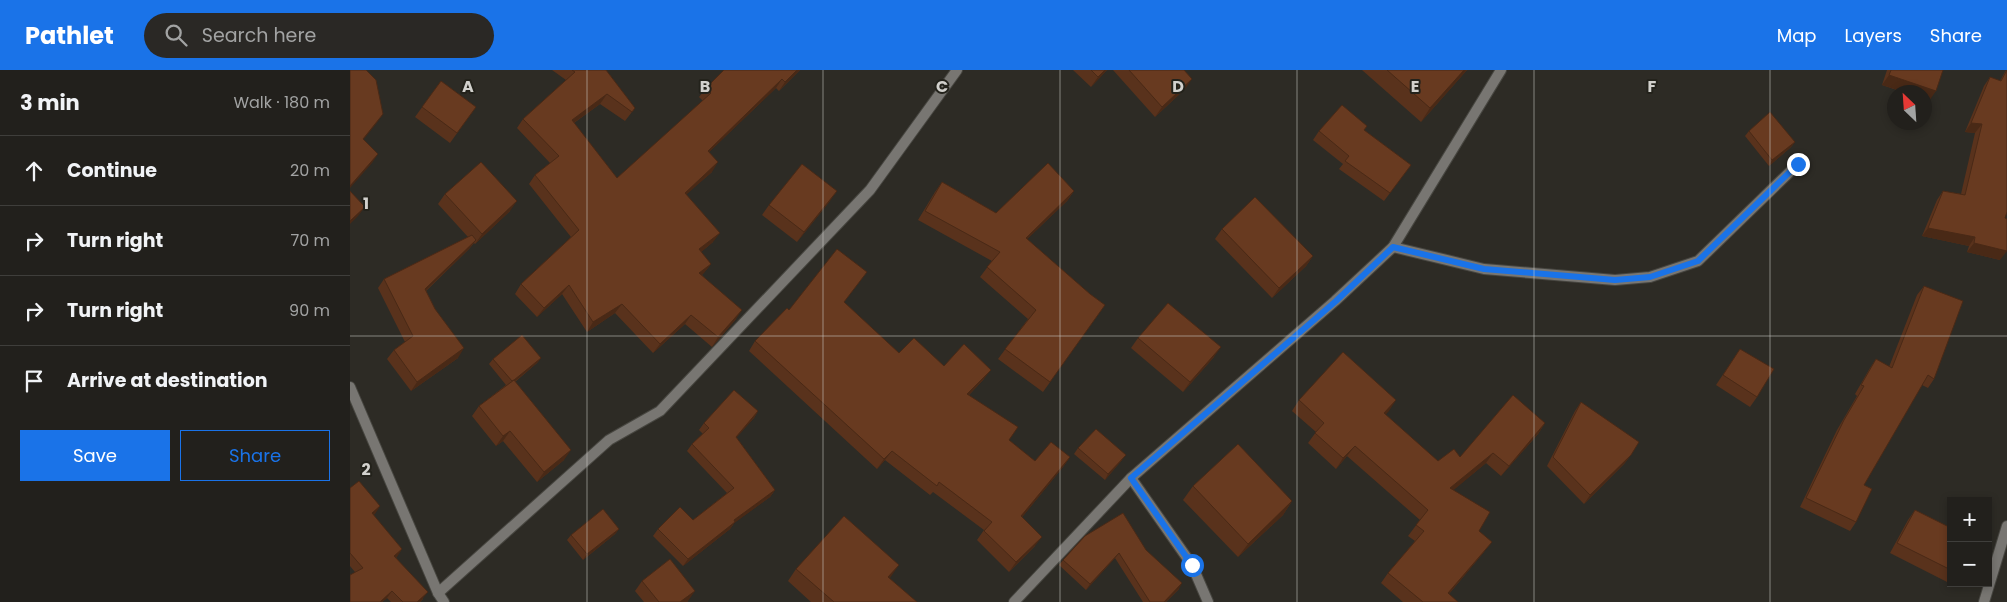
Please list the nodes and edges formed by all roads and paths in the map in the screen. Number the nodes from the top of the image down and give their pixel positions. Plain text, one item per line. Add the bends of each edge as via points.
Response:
1 (957, 70) edge
2 (1501, 70) edge
3 (1798, 164) dead end
4 (1393, 247) junction
5 (350, 387) edge
6 (1131, 478) junction
7 (2007, 526) edge
8 (438, 592) junction
9 (444, 602) edge
10 (1014, 602) edge
11 (1208, 602) edge
12 (1984, 602) edge

1 - 8 street via 870,190 660,411 610,440
2 - 4 street
3 - 4 street via 1698,261 1650,277 1615,280 1484,269
4 - 6 street via 1336,301
5 - 8 street
6 - 10 street
6 - 11 street via 1192,565
7 - 12 street
8 - 9 street

